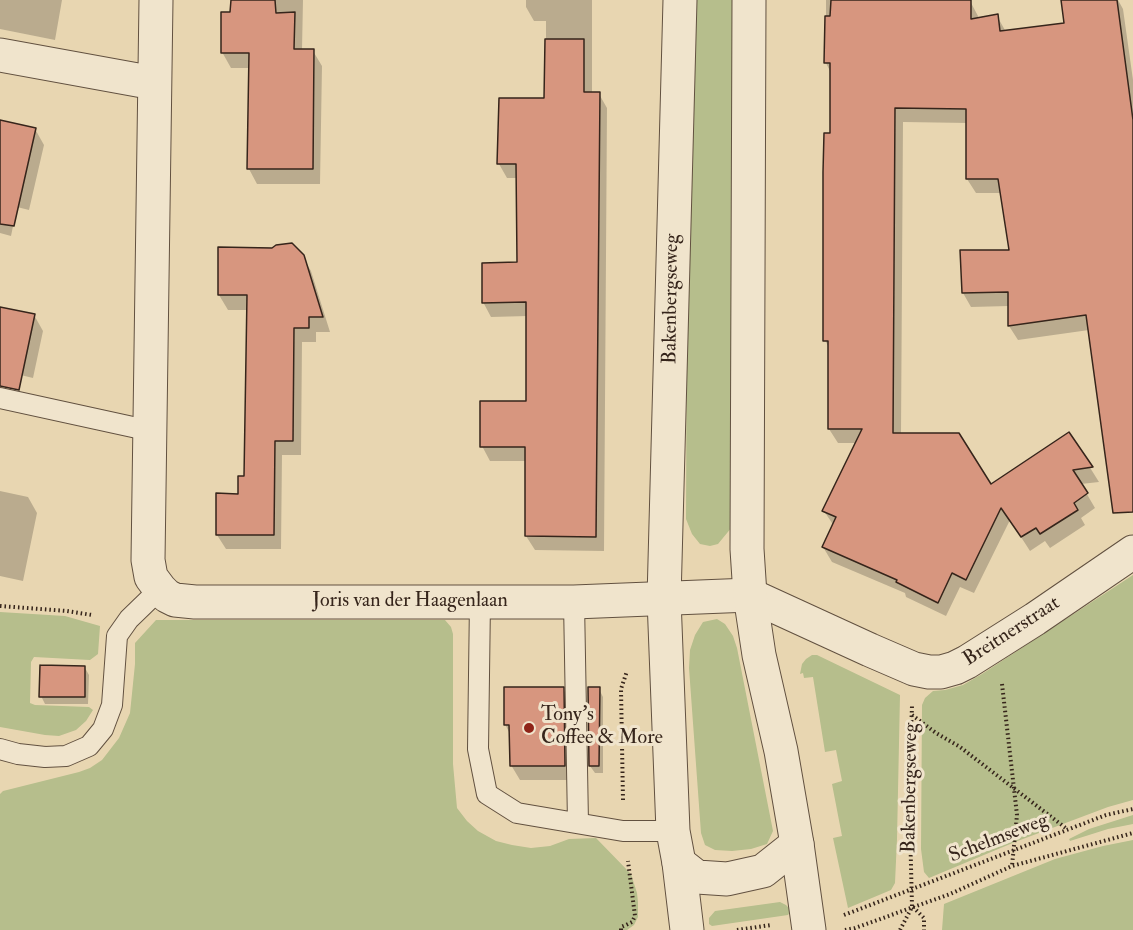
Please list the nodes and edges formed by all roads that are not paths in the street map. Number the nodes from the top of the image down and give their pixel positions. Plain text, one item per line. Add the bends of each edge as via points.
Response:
1 (156, 0) edge
2 (680, 0) edge
3 (749, 0) edge
4 (0, 55) edge
5 (154, 83) junction
6 (0, 398) edge
7 (151, 431) junction
8 (1133, 552) edge
9 (160, 589) junction
10 (750, 595) junction
11 (664, 598) junction
12 (480, 601) junction
13 (574, 602) junction
14 (0, 749) edge
15 (578, 823) junction
16 (673, 831) junction
17 (797, 844) junction
18 (679, 863) junction
19 (808, 925) edge
20 (687, 930) edge

1 - 5 street
2 - 11 street, Bakenbergseweg
3 - 10 street
4 - 5 street
5 - 7 street
6 - 7 lane
7 - 9 street via 148,560 151,577
8 - 10 street, Breitnerstraat via 955,669 941,672 914,669
9 - 12 street, Joris van der Haagenlaan via 175,600 195,602
9 - 14 lane via 117,636 112,705 103,729 88,746 66,756 45,757
10 - 11 street
10 - 17 street
11 - 13 street, Joris van der Haagenlaan
11 - 16 street, Bakenbergseweg
12 - 13 street, Joris van der Haagenlaan
12 - 15 lane via 478,749 487,794 517,813
13 - 15 lane
15 - 16 lane via 623,831
16 - 18 street, Bakenbergseweg
17 - 18 street via 763,871 727,879 697,877
17 - 19 street
18 - 20 street, Bakenbergseweg

